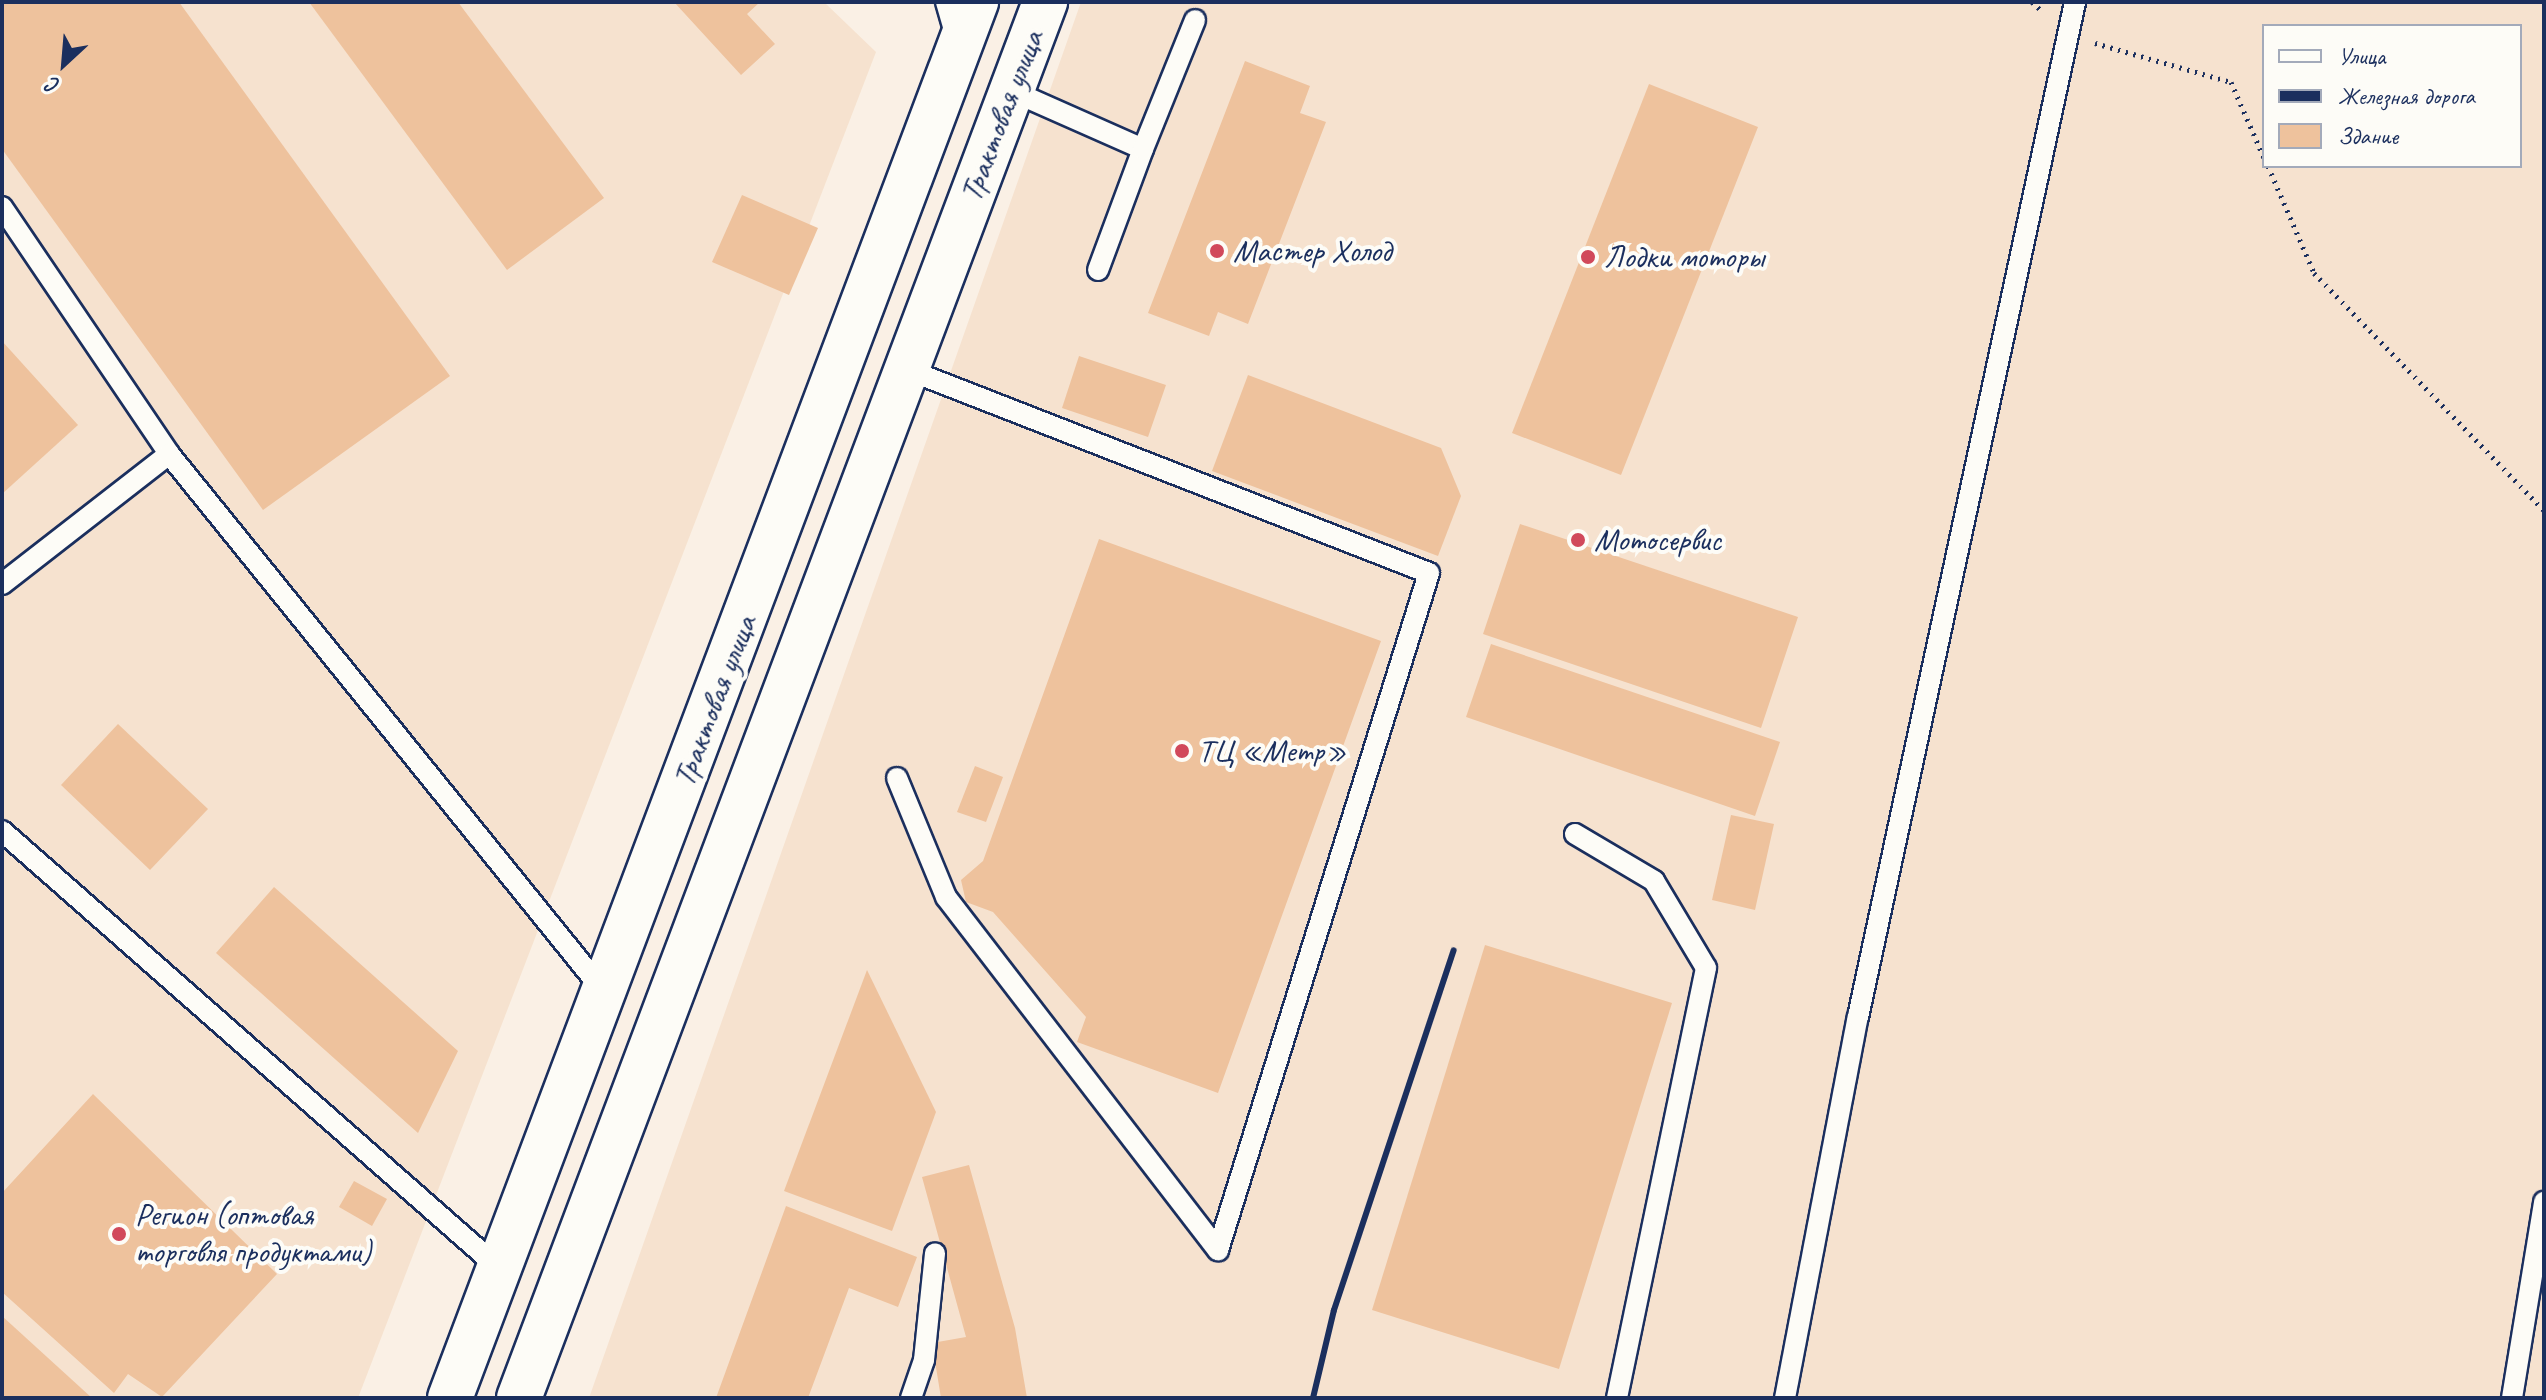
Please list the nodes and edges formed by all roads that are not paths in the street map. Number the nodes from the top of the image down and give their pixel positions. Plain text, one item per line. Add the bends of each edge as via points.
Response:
1 (946, 2) edge
2 (976, 2) edge
3 (1045, 2) edge
4 (2075, 2) edge
5 (1195, 20) dead end
6 (959, 49) junction
7 (1012, 91) junction
8 (1143, 149) junction
9 (2, 207) edge
10 (1098, 270) dead end
11 (906, 369) junction
12 (169, 454) junction
13 (2, 584) edge
14 (897, 778) dead end
15 (2, 831) edge
16 (1575, 834) dead end
17 (605, 992) junction
18 (2544, 1202) edge
19 (935, 1254) dead end
20 (500, 1269) junction
21 (450, 1398) edge
22 (519, 1398) edge
23 (911, 1398) edge
24 (1617, 1398) edge
25 (1785, 1398) edge
26 (2512, 1398) edge

1 - 6 lane
2 - 6 main road, Трактовая улица
3 - 7 main road, Трактовая улица
4 - 25 lane via 1861,1002
5 - 8 lane
6 - 17 main road, Трактовая улица
7 - 8 lane
7 - 11 main road, Трактовая улица
8 - 10 lane
9 - 12 lane
11 - 14 lane via 1429,573 1218,1250 946,897
11 - 22 main road, Трактовая улица
12 - 13 lane
12 - 17 lane
15 - 20 lane
16 - 24 lane via 1654,881 1706,968
17 - 20 main road, Трактовая улица
18 - 26 lane
19 - 23 lane via 924,1360
20 - 21 main road, Трактовая улица

